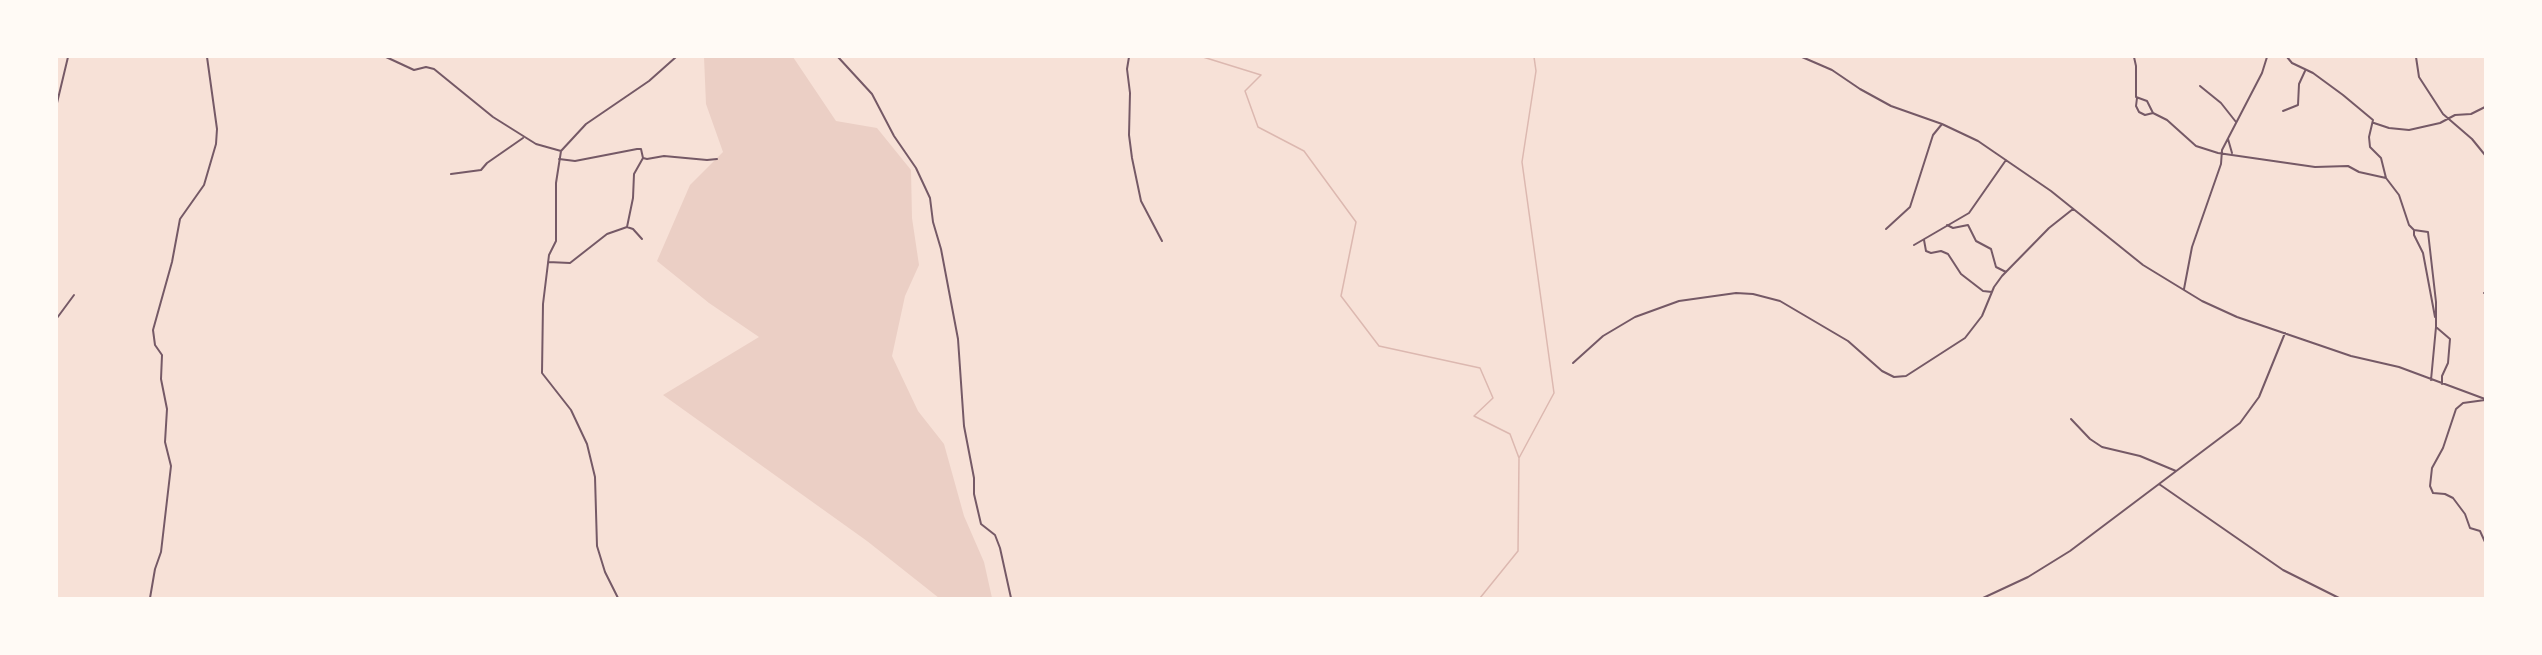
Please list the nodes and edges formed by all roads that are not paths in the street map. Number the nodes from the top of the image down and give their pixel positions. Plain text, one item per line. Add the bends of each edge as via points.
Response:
1 (68, 57) edge
2 (207, 57) edge
3 (386, 57) edge
4 (676, 57) edge
5 (838, 57) edge
6 (1130, 57) edge
7 (1803, 57) edge
8 (2134, 57) edge
9 (2267, 57) edge
10 (2287, 57) edge
11 (2416, 57) edge
12 (2305, 71) junction
13 (2200, 86) dead end
14 (2136, 99) junction
15 (57, 103) edge
16 (2485, 107) edge
17 (2283, 111) dead end
18 (2153, 113) junction
19 (2448, 119) junction
20 (2236, 122) junction
21 (2374, 123) junction
22 (1942, 124) junction
23 (524, 137) junction
24 (2228, 139) junction
25 (561, 151) junction
26 (2221, 153) junction
27 (2232, 153) junction
28 (2485, 155) edge
29 (643, 158) junction
30 (559, 159) junction
31 (717, 159) dead end
32 (2006, 160) junction
33 (452, 174) dead end
34 (2386, 178) junction
35 (2073, 209) junction
36 (1946, 225) junction
37 (627, 227) junction
38 (1886, 229) dead end
39 (2414, 230) junction
40 (642, 239) dead end
41 (1924, 240) junction
42 (1162, 241) dead end
43 (1914, 245) dead end
44 (548, 262) junction
45 (2006, 272) junction
46 (2184, 290) junction
47 (1992, 292) junction
48 (74, 295) dead end
49 (57, 318) edge
50 (2436, 320) junction
51 (2436, 327) junction
52 (2285, 333) junction
53 (1573, 363) dead end
54 (2431, 380) junction
55 (2442, 384) junction
56 (2485, 400) edge
57 (2071, 418) dead end
58 (2176, 471) junction
59 (2159, 484) junction
60 (2485, 542) edge
61 (150, 598) edge
62 (618, 598) edge
63 (1011, 598) edge
64 (1983, 598) edge
65 (2339, 598) edge

1 - 15 street
2 - 61 street via 216,144 204,185 180,219 153,330 153,341 162,355 161,379 167,409 165,442 171,466 161,552
3 - 23 street via 414,70 434,69
4 - 25 street via 649,81 586,124
5 - 63 street via 872,94 930,198 957,334 964,426 975,497 983,527 995,535 1000,548
6 - 42 street via 1127,74 1132,158 1141,201
7 - 22 street via 1892,106
8 - 14 street
9 - 20 street
10 - 12 street
11 - 19 street via 2419,77
12 - 17 street via 2299,84 2298,105
12 - 21 street via 2343,95
13 - 20 street
14 - 18 street via 2146,101
14 - 18 street via 2139,112
16 - 19 street
18 - 26 street via 2192,143
19 - 21 street via 2404,130
19 - 28 street
20 - 24 street
21 - 34 street via 2369,143 2381,158
22 - 32 street via 1970,136
22 - 38 street via 1934,135 1910,207
23 - 25 street
23 - 33 street via 483,169
24 - 26 street
24 - 27 street
25 - 30 street
26 - 27 street
26 - 46 street via 2221,164 2192,247
27 - 34 street via 2316,167 2348,166
29 - 30 street via 637,148 575,161
29 - 31 street
29 - 37 street via 634,174
30 - 44 street via 556,241
32 - 35 street
32 - 36 street via 1971,210
34 - 39 street via 2399,195
35 - 45 street
35 - 46 street via 2134,258
36 - 41 street
36 - 45 street via 1968,225 1976,241 1989,246 1996,267
37 - 40 street
37 - 44 street via 607,234 570,263
39 - 50 street via 2423,253
39 - 50 street via 2428,234
41 - 43 street
41 - 47 street via 1926,251 1948,254 1961,274 1983,291
44 - 62 street via 542,373 572,410 587,444 595,477 597,546
45 - 47 street
46 - 52 street via 2232,315
47 - 53 street via 1982,316 1965,338 1906,376 1894,377 1882,371 1848,341 1780,301 1736,293 1679,301 1635,317 1603,336
48 - 49 street
50 - 51 street
51 - 54 street
51 - 55 street via 2450,339
52 - 54 street
52 - 58 street via 2251,411
54 - 55 street
55 - 56 street
56 - 60 street via 2463,403 2456,409 2432,468 2430,486 2433,493 2453,498 2470,528 2480,531
57 - 58 street via 2102,447 2140,456
58 - 59 street
59 - 64 street via 2052,562
59 - 65 street via 2263,557

